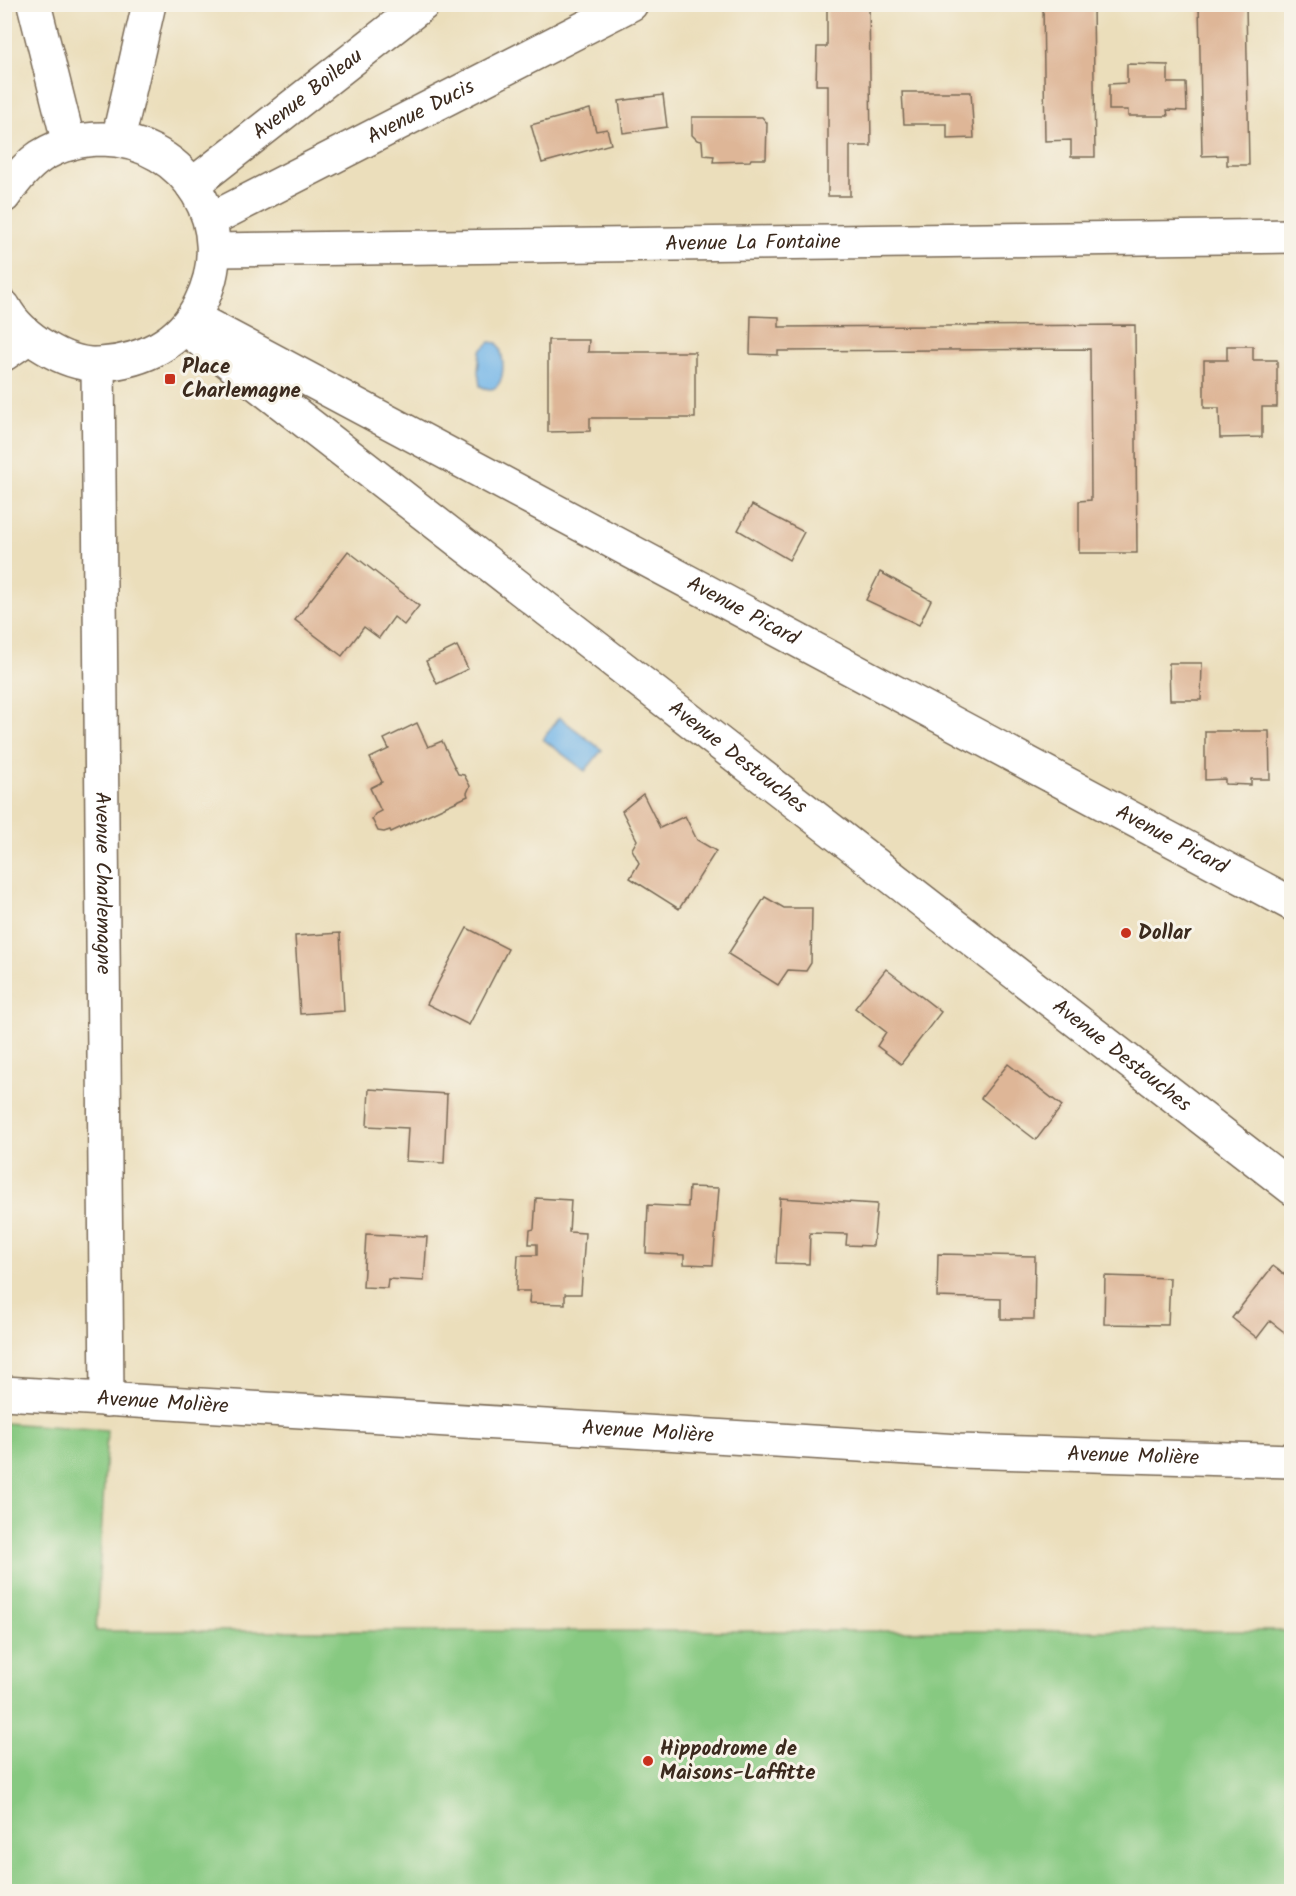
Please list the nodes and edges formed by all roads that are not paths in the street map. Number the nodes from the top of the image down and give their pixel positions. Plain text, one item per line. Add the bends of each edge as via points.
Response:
1 (34, 4) edge
2 (149, 4) edge
3 (423, 4) edge
4 (631, 4) edge
5 (118, 140) junction
6 (69, 144) junction
7 (192, 185) junction
8 (4, 196) edge
9 (212, 235) junction
10 (1292, 236) edge
11 (189, 323) junction
12 (10, 326) edge
13 (98, 364) junction
14 (1292, 904) edge
15 (1292, 1188) edge
16 (4, 1393) edge
17 (107, 1400) junction
18 (1292, 1461) edge

1 - 6 street
2 - 5 street
3 - 7 street, Avenue Boileau
4 - 9 street, Avenue Ducis
5 - 6 street via 93,139
5 - 7 street via 146,148 172,163
6 - 8 street via 42,156 19,175
7 - 9 street via 203,201
9 - 10 street, Avenue La Fontaine
9 - 11 street via 210,285
11 - 13 street via 160,348 130,361
11 - 14 street, Avenue Picard
11 - 15 street, Avenue Destouches
12 - 13 street via 61,357
13 - 17 street, Avenue Charlemagne
16 - 17 street, Avenue Molière
17 - 18 street, Avenue Molière via 959,1451

